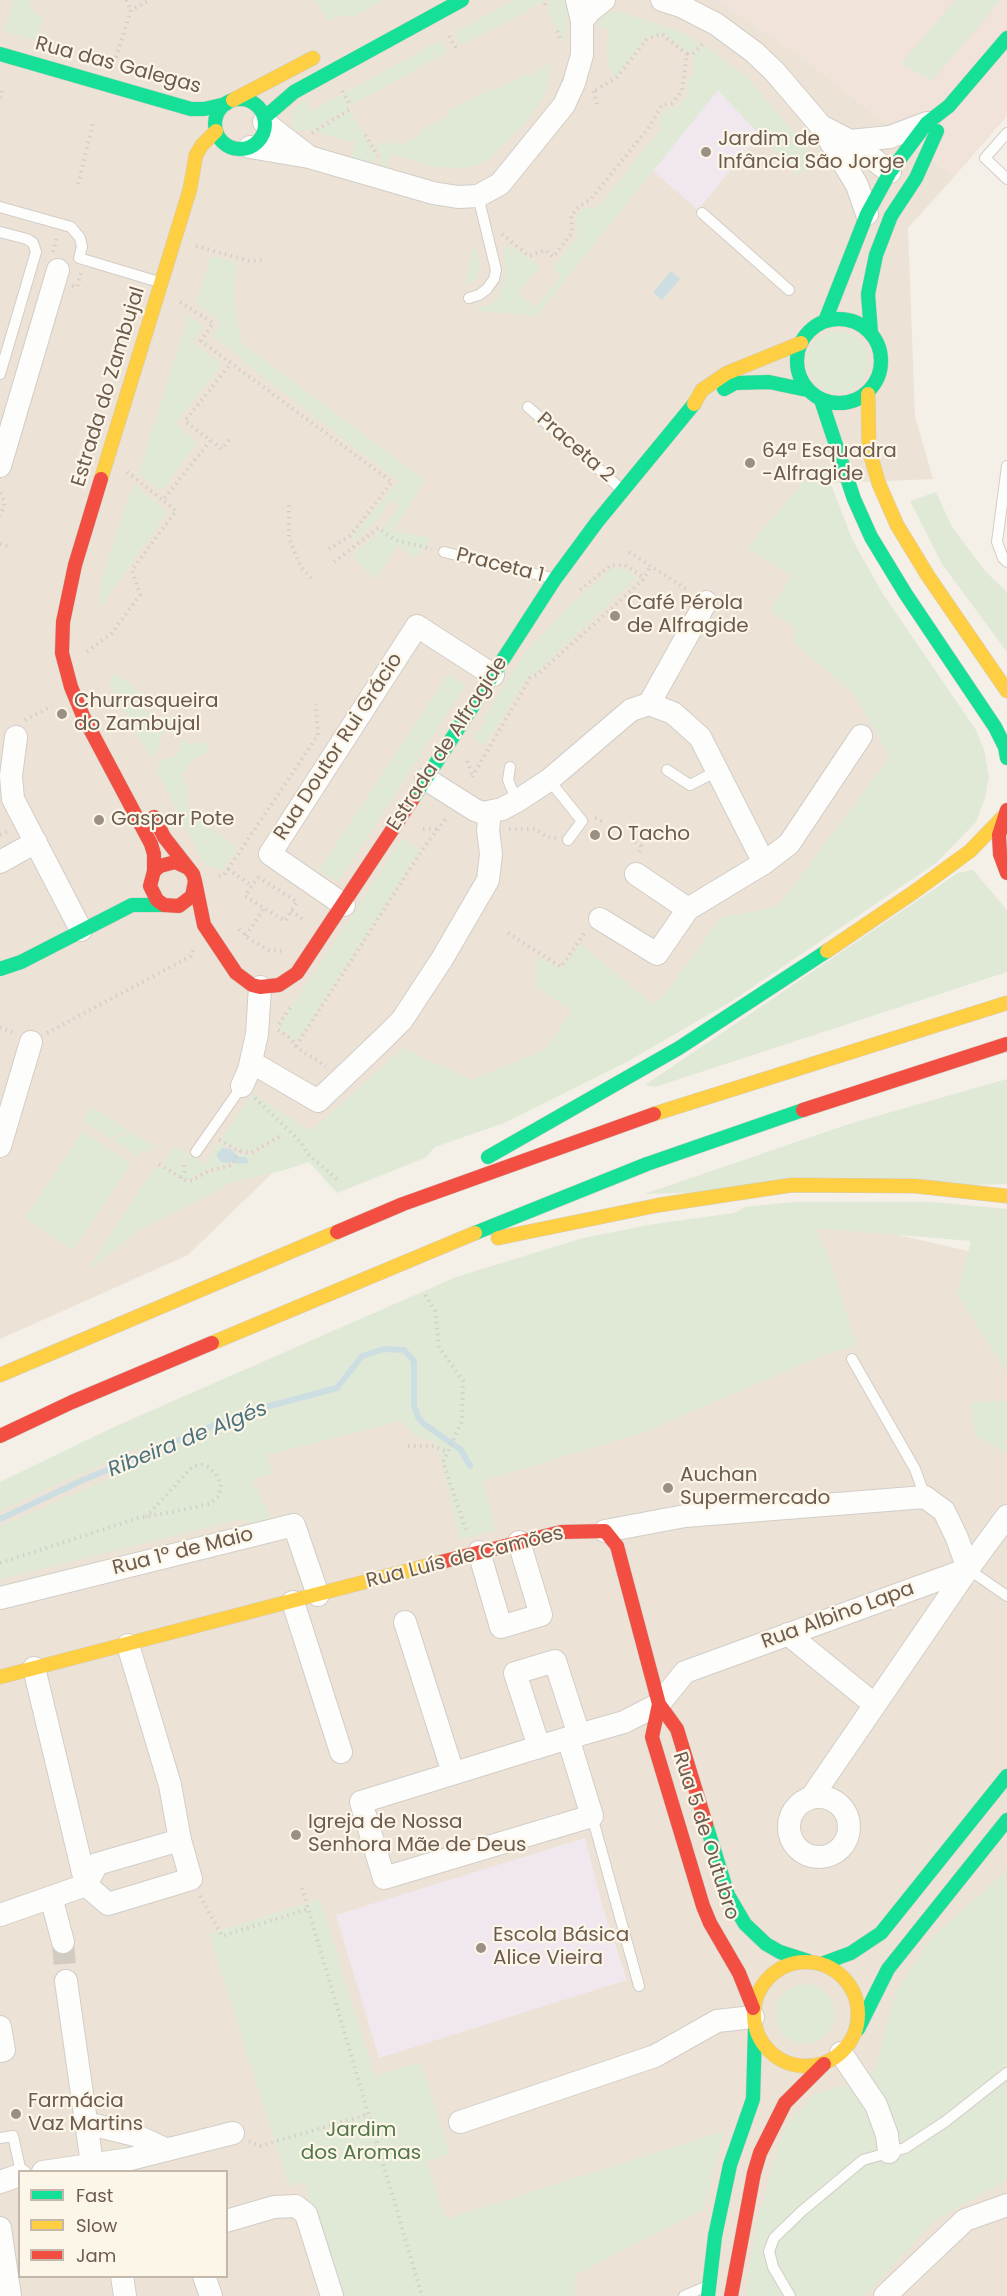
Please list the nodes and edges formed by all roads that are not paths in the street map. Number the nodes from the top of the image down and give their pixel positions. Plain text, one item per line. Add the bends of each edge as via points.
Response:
1 (462, 0) edge
2 (604, 0) edge
3 (662, 0) edge
4 (580, 10) edge
5 (1007, 38) edge
6 (0, 54) edge
7 (321, 54) dead end
8 (229, 102) junction
9 (949, 106) junction
10 (264, 120) junction
11 (927, 123) junction
12 (821, 126) junction
13 (200, 128) dead end
14 (216, 129) junction
15 (1007, 133) edge
16 (850, 141) junction
17 (245, 148) junction
18 (309, 157) junction
19 (224, 159) dead end
20 (207, 172) dead end
21 (890, 172) junction
22 (1007, 179) edge
23 (190, 189) junction
24 (478, 196) junction
25 (0, 207) edge
26 (702, 213) dead end
27 (867, 214) junction
28 (891, 216) junction
29 (0, 232) edge
30 (58, 270) dead end
31 (161, 283) junction
32 (789, 290) dead end
33 (469, 298) dead end
34 (825, 321) junction
35 (872, 333) junction
36 (801, 343) junction
37 (0, 374) edge
38 (807, 390) junction
39 (868, 394) junction
40 (821, 400) junction
41 (528, 407) dead end
42 (692, 407) junction
43 (0, 466) edge
44 (1007, 466) edge
45 (623, 490) junction
46 (444, 552) road end
47 (1007, 562) edge
48 (555, 579) junction
49 (70, 597) junction
50 (698, 597) road end
51 (79, 665) road end
52 (493, 675) junction
53 (1007, 691) edge
54 (649, 704) junction
55 (861, 736) dead end
56 (16, 737) road end
57 (1007, 758) edge
58 (510, 767) dead end
59 (667, 770) dead end
60 (717, 771) junction
61 (426, 779) junction
62 (549, 780) junction
63 (146, 801) dead end
64 (518, 801) junction
65 (490, 813) junction
66 (1006, 813) edge
67 (568, 840) dead end
68 (36, 842) junction
69 (0, 861) edge
70 (764, 863) junction
71 (188, 868) junction
72 (1007, 873) edge
73 (153, 874) junction
74 (636, 874) dead end
75 (195, 881) junction
76 (136, 884) dead end
77 (344, 904) junction
78 (168, 906) junction
79 (688, 909) junction
80 (600, 919) dead end
81 (74, 921) junction
82 (204, 925) junction
83 (0, 969) edge
84 (260, 987) junction
85 (1007, 1004) edge
86 (31, 1042) road end
87 (1007, 1044) edge
88 (247, 1073) junction
89 (0, 1146) edge
90 (196, 1152) dead end
91 (1007, 1196) edge
92 (403, 1204) junction
93 (437, 1248) junction
94 (852, 1359) dead end
95 (0, 1375) edge
96 (0, 1436) edge
97 (925, 1497) junction
98 (1007, 1516) edge
99 (605, 1531) junction
100 (519, 1542) junction
101 (479, 1552) junction
102 (968, 1569) junction
103 (318, 1595) junction
104 (1007, 1596) edge
105 (0, 1598) edge
106 (293, 1602) junction
107 (405, 1623) dead end
108 (788, 1635) junction
109 (128, 1645) junction
110 (34, 1668) junction
111 (0, 1677) edge
112 (659, 1704) junction
113 (875, 1705) junction
114 (574, 1736) junction
115 (539, 1747) junction
116 (341, 1752) dead end
117 (453, 1773) junction
118 (1007, 1776) edge
119 (811, 1798) dead end
120 (592, 1816) junction
121 (1007, 1820) edge
122 (180, 1840) junction
123 (86, 1885) junction
124 (51, 1897) junction
125 (0, 1915) edge
126 (63, 1942) tunnel mouth
127 (815, 1962) junction
128 (66, 1982) tunnel mouth
129 (639, 1986) dead end
130 (754, 2018) junction
131 (0, 2027) edge
132 (855, 2035) junction
133 (0, 2050) edge
134 (832, 2059) junction
135 (1007, 2073) edge
136 (460, 2122) dead end
137 (86, 2124) junction
138 (233, 2133) road end
139 (0, 2138) edge
140 (167, 2150) junction
141 (889, 2152) junction
142 (92, 2164) junction
143 (19, 2170) edge
144 (54, 2170) edge
145 (18, 2175) edge
146 (0, 2182) edge
147 (1007, 2205) edge
148 (228, 2220) edge
149 (0, 2228) edge
150 (122, 2278) edge
151 (204, 2278) edge
152 (708, 2291) edge
153 (10, 2296) edge
154 (125, 2296) edge
155 (211, 2296) edge
156 (332, 2296) edge
157 (684, 2296) edge
158 (731, 2296) edge
159 (790, 2296) edge
160 (885, 2296) edge

1 - 10 main road via 294,92
2 - 4 street via 589,12
3 - 12 street via 716,24 754,52
4 - 24 street via 584,87 564,105 498,186
5 - 9 main road
6 - 8 main road, Rua das Galegas via 191,109
7 - 8 main road
8 - 10 main road via 241,99 255,104
8 - 14 main road via 215,119
9 - 11 main road
9 - 28 main road via 916,178
10 - 17 main road via 262,135
10 - 18 street
11 - 16 street via 890,137
11 - 21 main road
12 - 16 street
12 - 27 street via 857,185
13 - 14 main road, Rua das Galegas
14 - 17 main road via 224,144
14 - 23 main road, Estrada do Zambujal via 196,155
15 - 22 lane via 984,158
16 - 21 street
17 - 18 street
17 - 19 main road
18 - 24 street via 433,193
20 - 23 main road, Estrada do Zambujal
21 - 27 main road
21 - 28 main road via 896,182
23 - 31 main road, Estrada do Zambujal
24 - 33 lane via 496,270 487,289
25 - 31 lane via 71,227 80,238 79,258
26 - 32 lane
27 - 34 main road
28 - 35 main road via 871,275 868,294
29 - 37 lane via 27,239 36,252
30 - 43 street
31 - 49 main road, Estrada do Zambujal via 75,565
34 - 35 main road via 842,318
34 - 36 main road via 811,329
35 - 39 main road via 880,347 882,364 878,380
36 - 38 main road via 796,359
36 - 42 main road, Estrada de Alfragide via 727,373 702,390
38 - 40 main road
38 - 42 main road, Estrada de Alfragide via 769,382 735,383
39 - 40 main road via 854,402 837,404
39 - 53 main road via 869,450 897,525
40 - 57 main road via 871,537 979,701 1005,747
41 - 45 lane, Praceta 2
42 - 45 main road, Estrada de Alfragide
44 - 47 lane via 997,542
45 - 48 main road, Estrada de Alfragide
46 - 48 lane, Praceta 1
48 - 52 main road, Estrada de Alfragide
49 - 51 main road, Estrada do Zambujal via 70,628
49 - 73 main road, Estrada do Zambujal via 63,622 62,653 74,694 151,844
50 - 54 street
52 - 61 main road, Estrada de Alfragide
52 - 77 street, Rua Doutor Rui Grácio via 417,626 270,854
54 - 60 street via 673,713 700,737
54 - 62 street via 631,710
55 - 70 street via 789,844
56 - 68 street via 11,776 14,799
58 - 64 lane via 508,780
59 - 60 lane via 690,785
60 - 70 street
61 - 65 street via 475,810
61 - 77 main road, Estrada de Alfragide
62 - 64 street
62 - 67 lane via 582,821
63 - 71 main road via 164,837
64 - 65 street
65 - 88 street via 490,871 484,889 402,1020 318,1101
66 - 72 main road via 999,835
66 - 92 main road via 970,851 914,892 679,1048
68 - 69 street
68 - 81 street
70 - 79 street
71 - 73 main road via 167,862
71 - 75 main road
73 - 76 main road
73 - 78 main road via 152,894
74 - 79 street
75 - 78 main road via 192,896 179,906
75 - 82 main road
77 - 84 main road, Estrada de Alfragide via 297,973 279,985
78 - 81 main road via 132,905
78 - 82 main road via 188,913
79 - 80 street via 657,954
81 - 83 main road via 21,962
82 - 84 main road via 236,973
84 - 88 street via 257,1034
85 - 92 main road via 633,1121
86 - 89 street
87 - 93 main road via 647,1164
88 - 90 lane
91 - 93 main road via 915,1186 792,1185 659,1205
92 - 95 main road
93 - 96 main road
94 - 97 lane via 915,1469
97 - 99 street, Rua Luís de Camões via 685,1516
97 - 102 street via 944,1511
98 - 102 street
99 - 100 main road, Rua Luís de Camões via 561,1532
99 - 112 main road, Rua 5 de Outubro via 617,1546
100 - 101 main road, Rua Luís de Camões
100 - 101 street via 541,1615 501,1627
101 - 103 main road, Rua Luís de Camões
102 - 104 lane
102 - 108 street, Rua Albino Lapa
102 - 113 street
103 - 105 street, Rua 1º de Maio via 294,1525
103 - 106 main road, Rua Luís de Camões
106 - 109 main road, Rua Luís de Camões
106 - 116 street
107 - 117 street
108 - 112 street, Rua Albino Lapa via 685,1672
108 - 113 street
109 - 110 main road, Rua Luís de Camões
109 - 122 street via 170,1785
110 - 111 main road, Rua Luís de Camões
110 - 123 street
112 - 114 street via 624,1722
112 - 127 main road, Rua 5 de Outubro via 677,1729 737,1913 766,1944
112 - 130 main road, Rua 5 de Outubro via 652,1737 703,1906 747,1989
113 - 119 street
114 - 115 street
114 - 115 street via 555,1661 515,1673
114 - 120 street
115 - 117 street
117 - 120 street via 361,1802 384,1878
118 - 127 main road via 881,1933 863,1947
120 - 129 lane
121 - 132 main road via 888,1969
122 - 123 street via 97,1864
122 - 123 street via 191,1879 108,1904
123 - 124 street
124 - 125 street
124 - 126 street
127 - 130 main road via 793,1963 766,1980 758,1993
127 - 132 main road via 837,1971 850,1984 859,2018
128 - 137 street
130 - 134 main road via 763,2044 774,2057 807,2067
130 - 136 street via 717,2021 655,2056
130 - 152 main road via 753,2099 730,2165
131 - 133 street via 4,2050
132 - 134 main road
134 - 141 street via 876,2105
134 - 158 main road via 785,2103 760,2153
135 - 141 lane via 927,2134 905,2148
137 - 140 street via 135,2135
137 - 142 street
138 - 140 street
139 - 143 lane via 13,2136
140 - 142 street
141 - 159 lane via 863,2160 774,2238 769,2251 773,2268
142 - 144 street
145 - 146 street
147 - 160 street via 965,2220
148 - 156 street via 296,2206 306,2214
149 - 153 street
150 - 154 street
151 - 155 street
152 - 157 lane

